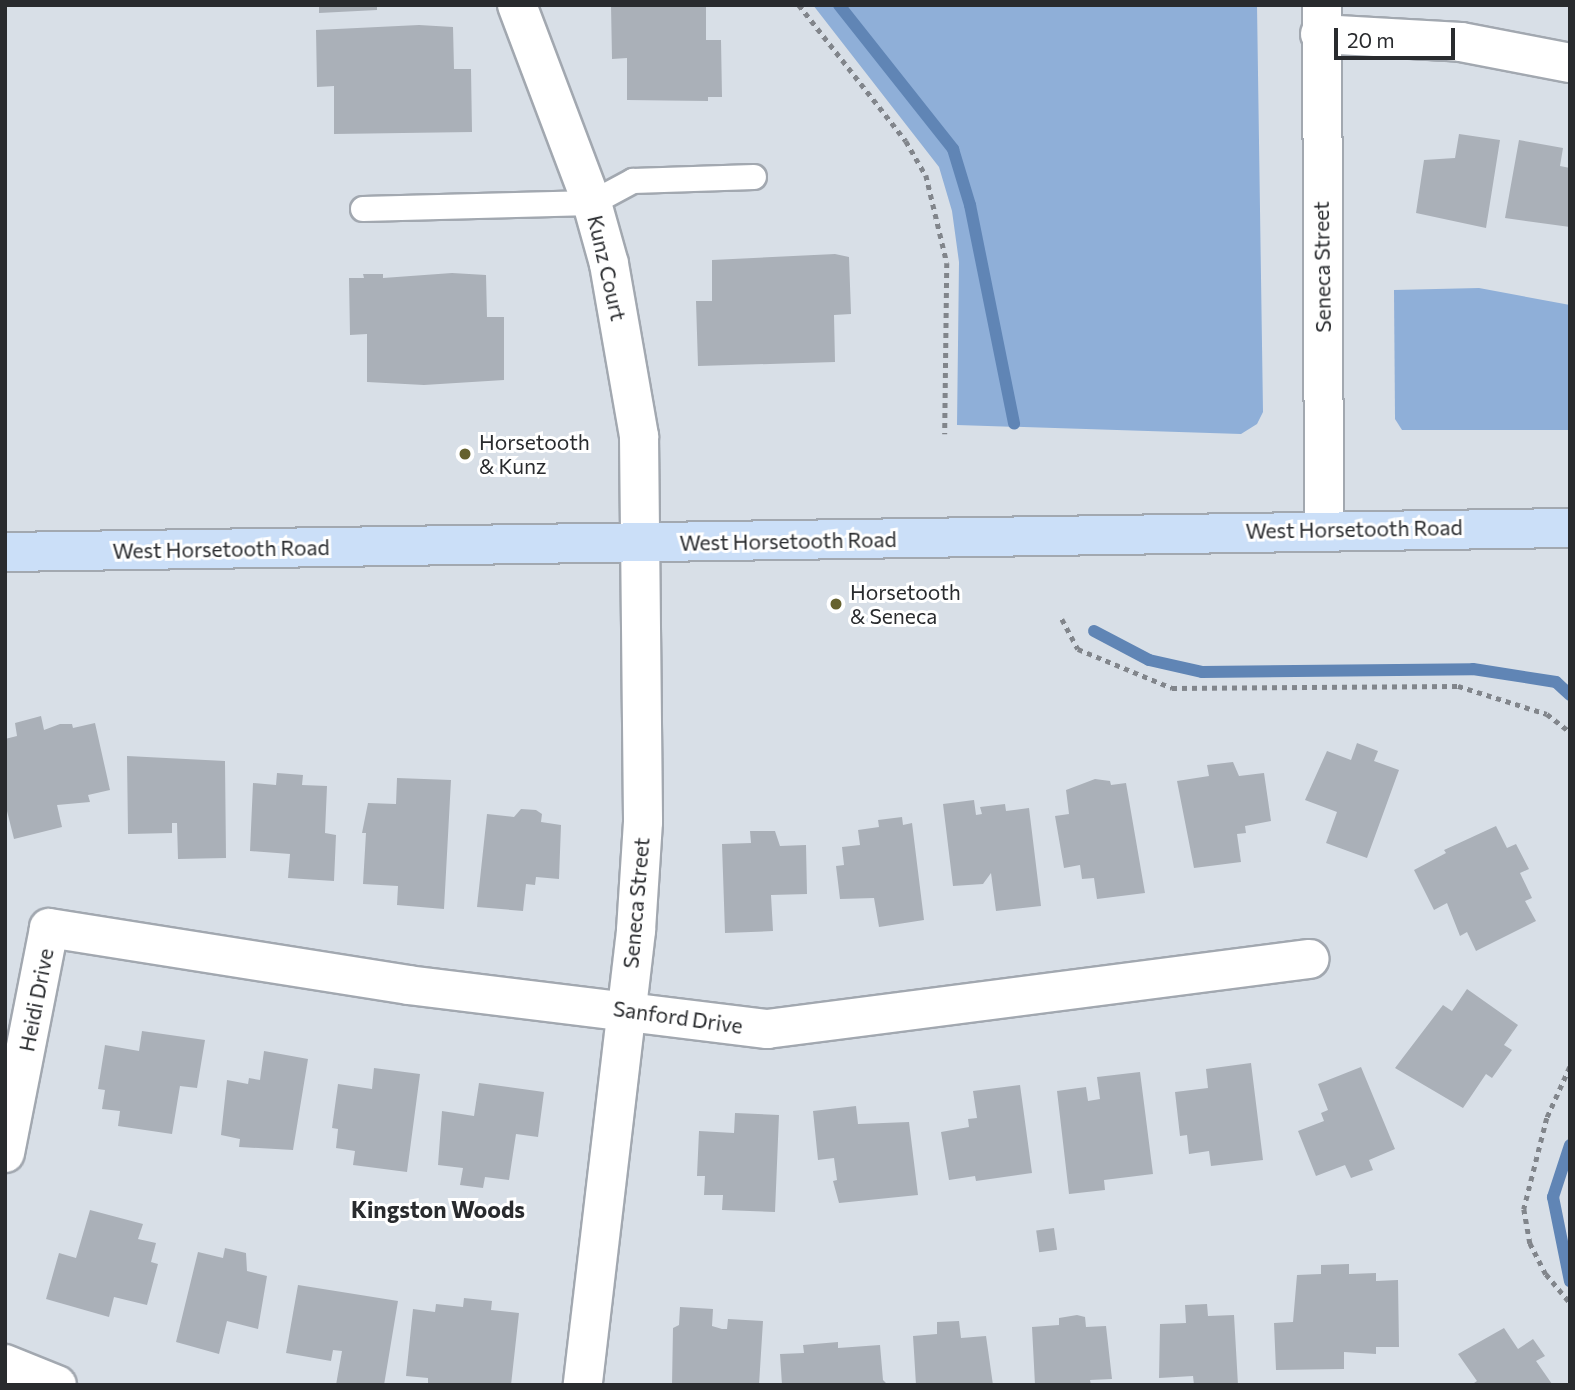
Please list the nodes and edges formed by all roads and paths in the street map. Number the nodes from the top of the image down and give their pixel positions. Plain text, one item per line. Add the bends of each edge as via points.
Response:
1 (517, 5) edge
2 (799, 5) edge
3 (1321, 20) edge
4 (1570, 63) edge
5 (754, 177) dead end
6 (592, 203) junction
7 (363, 209) dead end
8 (945, 434) dead end
9 (1324, 528) junction
10 (1570, 528) edge
11 (643, 544) junction
12 (5, 552) edge
13 (1062, 619) dead end
14 (1570, 732) edge
15 (49, 928) joint
16 (1308, 959) dead end
17 (626, 1009) junction
18 (1570, 1067) edge
19 (5, 1153) edge
20 (1570, 1304) edge
21 (5, 1364) edge
22 (57, 1385) edge
23 (583, 1385) edge

1 - 6 street, Kunz Court
2 - 8 path via 906,141 926,176 947,263
3 - 4 street
3 - 9 street, Seneca Street
5 - 6 lane via 634,181
6 - 7 lane
6 - 11 street, Kunz Court via 609,264 639,436
9 - 10 main road, West Horsetooth Road
9 - 11 main road, West Horsetooth Road
11 - 12 main road, West Horsetooth Road
11 - 17 street, Seneca Street via 643,822
13 - 14 path via 1078,649 1172,688 1458,686 1547,714
15 - 17 street, Sanford Drive via 408,985
15 - 19 street, Heidi Drive
16 - 17 street, Sanford Drive via 767,1029
17 - 23 street, Seneca Street
18 - 20 path via 1546,1118 1524,1209 1530,1243 1546,1274
21 - 22 street

